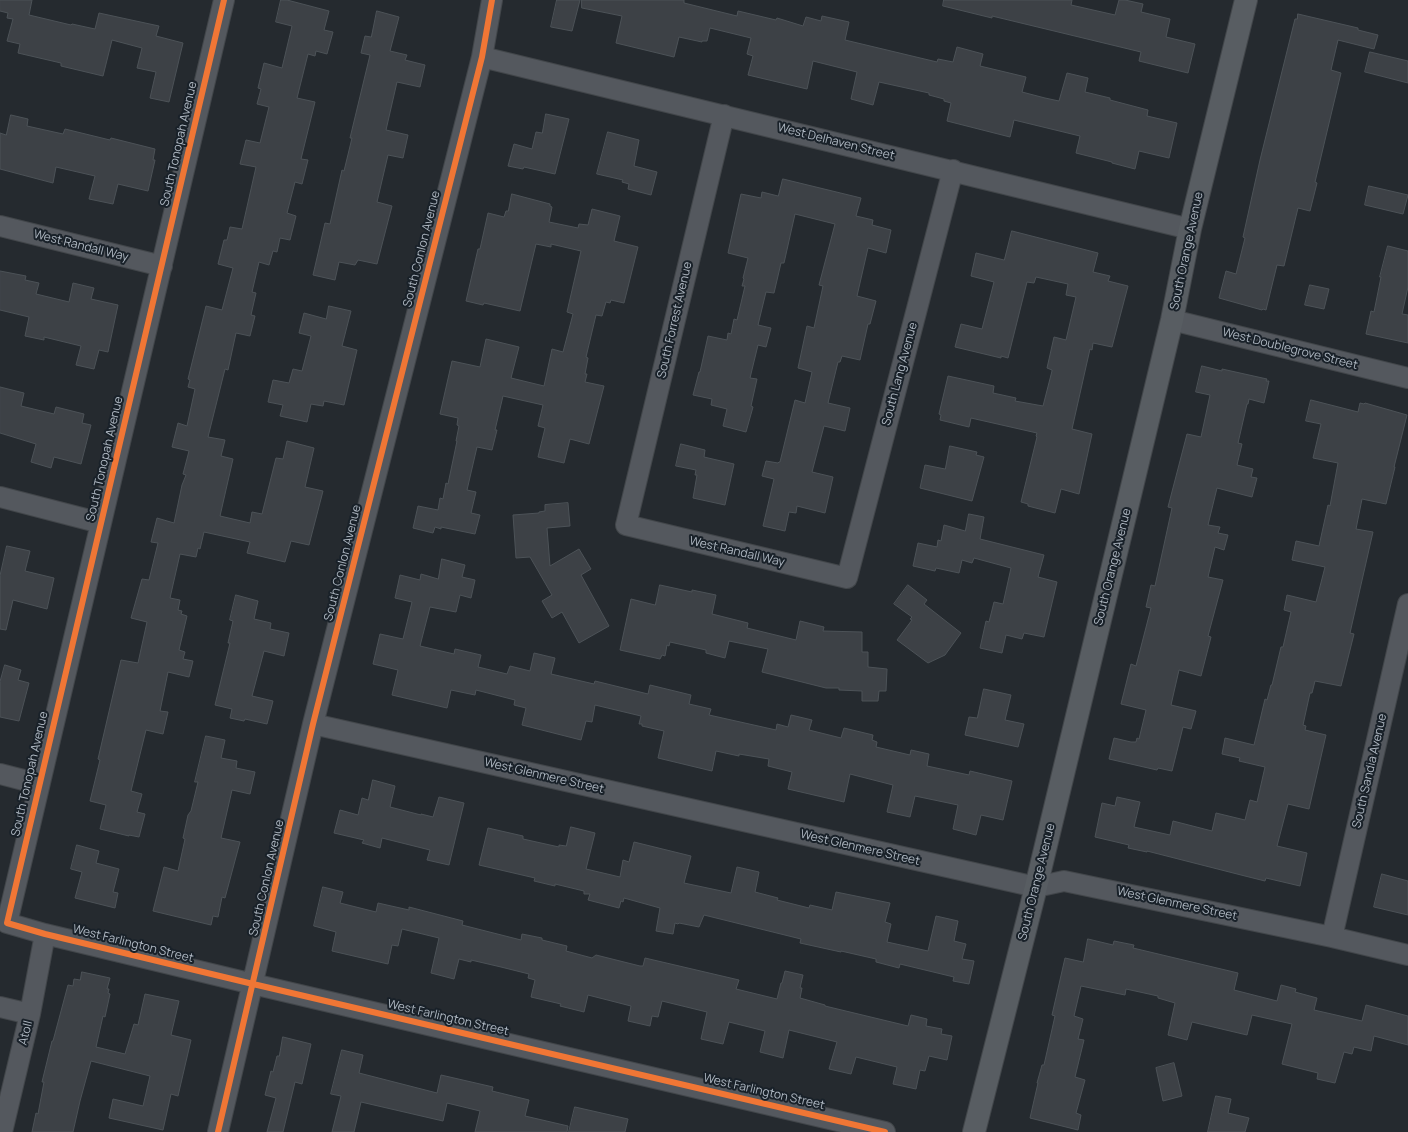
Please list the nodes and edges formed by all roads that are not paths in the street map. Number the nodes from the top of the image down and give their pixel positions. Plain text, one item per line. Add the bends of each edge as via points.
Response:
1 (224, 0) edge
2 (492, 0) edge
3 (1246, 0) edge
4 (482, 57) junction
5 (724, 115) junction
6 (953, 170) junction
7 (0, 226) edge
8 (1190, 229) junction
9 (162, 266) junction
10 (1172, 320) junction
11 (1408, 378) edge
12 (0, 497) edge
13 (101, 523) junction
14 (626, 525) joint
15 (847, 578) joint
16 (1408, 604) edge
17 (313, 724) junction
18 (0, 774) edge
19 (39, 784) junction
20 (1036, 887) junction
21 (6, 923) joint
22 (44, 934) junction
23 (1332, 937) junction
24 (1408, 955) edge
25 (253, 984) junction
26 (0, 1007) edge
27 (30, 1014) junction
28 (2, 1132) edge
29 (218, 1132) edge
30 (886, 1132) edge
31 (974, 1132) edge

1 - 9 street, South Tonopah Avenue
2 - 4 street, South Conlon Avenue
3 - 8 street, South Orange Avenue
4 - 5 street, West Delhaven Street
4 - 17 street, South Conlon Avenue
5 - 6 street, West Delhaven Street
5 - 14 street, South Forrest Avenue
6 - 8 street, West Delhaven Street
6 - 15 street, South Lang Avenue
7 - 9 street, West Randall Way
8 - 10 street, South Orange Avenue
9 - 13 street, South Tonopah Avenue
10 - 11 street, West Doublegrove Street
10 - 20 street, South Orange Avenue
12 - 13 street
13 - 19 street, South Tonopah Avenue
14 - 15 street, West Randall Way
16 - 23 street, South Sandia Avenue
17 - 20 street, West Glenmere Street
17 - 25 street, South Conlon Avenue
18 - 19 street
19 - 21 street, South Tonopah Avenue
20 - 23 street, West Glenmere Street via 1064,881
20 - 31 street, South Orange Avenue
21 - 22 street, West Farlington Street
22 - 25 street, West Farlington Street
22 - 27 street, Atoll
23 - 24 street, West Glenmere Street
25 - 29 street, South Conlon Avenue
25 - 30 street, West Farlington Street
26 - 27 street
27 - 28 street, Atoll

